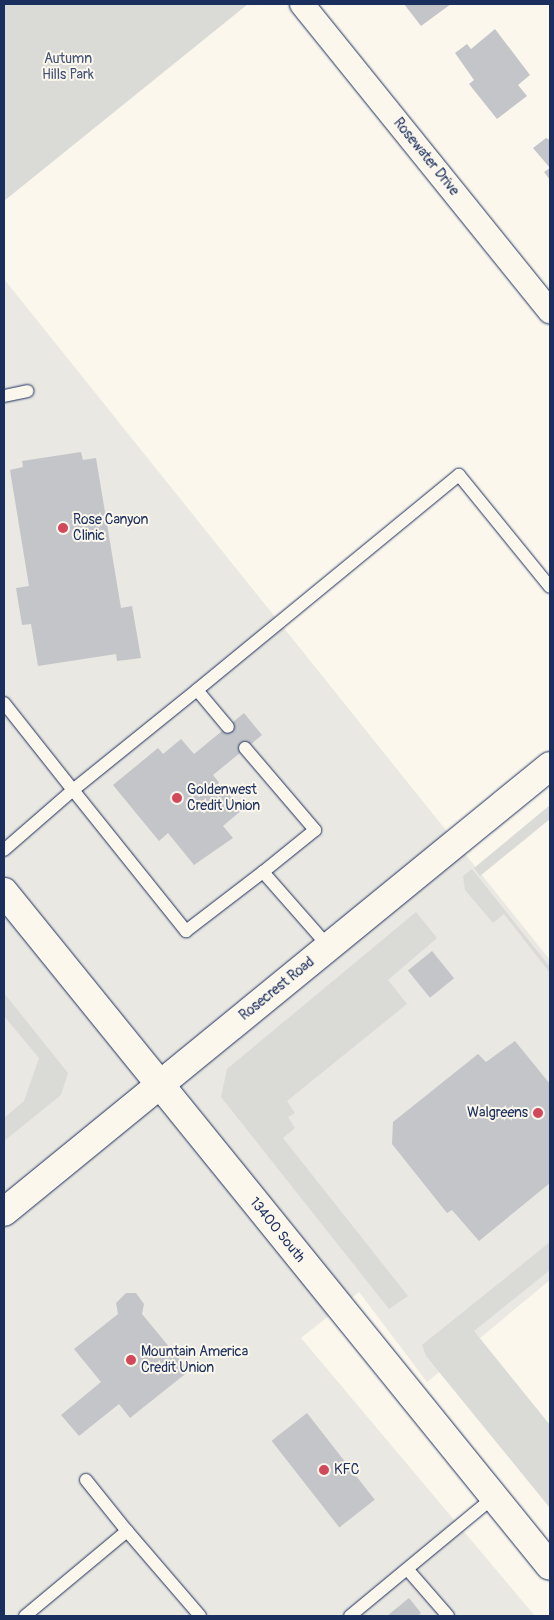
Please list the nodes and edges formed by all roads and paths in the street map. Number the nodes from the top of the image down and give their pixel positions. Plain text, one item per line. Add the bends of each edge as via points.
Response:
1 (302, 4) edge
2 (550, 311) edge
3 (27, 392) dead end
4 (4, 396) edge
5 (550, 587) edge
6 (197, 690) junction
7 (4, 702) edge
8 (228, 726) dead end
9 (245, 748) dead end
10 (550, 766) edge
11 (73, 790) junction
12 (4, 850) edge
13 (263, 872) junction
14 (4, 892) edge
15 (329, 947) junction
16 (159, 1085) junction
17 (4, 1212) edge
18 (86, 1480) dead end
19 (494, 1498) junction
20 (127, 1532) junction
21 (527, 1538) junction
22 (550, 1566) edge
23 (408, 1570) junction
24 (550, 1584) edge
25 (25, 1616) edge
26 (200, 1616) edge
27 (350, 1616) edge
28 (448, 1616) edge

1 - 2 street, Rosewater Drive
3 - 4 lane
5 - 6 lane via 459,475
6 - 8 lane
6 - 11 lane
7 - 11 lane
9 - 13 lane via 315,830
10 - 15 main road, Rosecrest Road
11 - 12 lane
11 - 13 lane via 186,932
13 - 15 lane
14 - 16 main road, 13400 South
15 - 16 main road, Rosecrest Road
16 - 17 main road, Rosecrest Road
16 - 19 main road, 13400 South
18 - 20 lane
19 - 21 main road, 13400 South
19 - 23 lane
20 - 25 lane
20 - 26 lane
21 - 22 main road, 13400 South
21 - 24 main road
23 - 27 lane
23 - 28 lane

